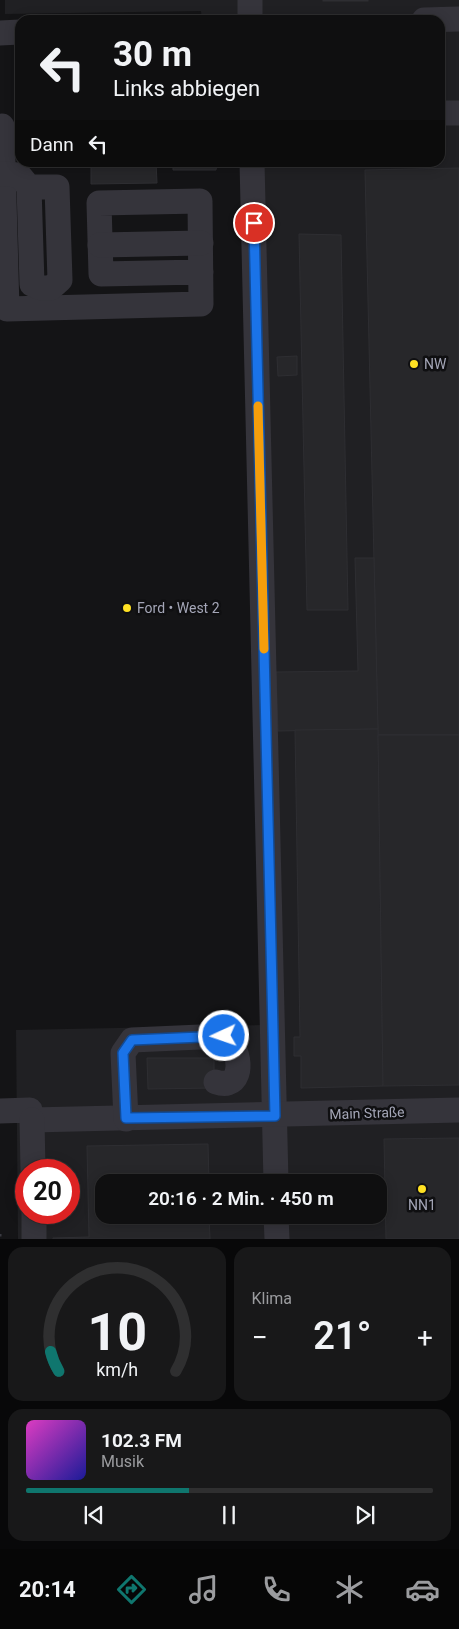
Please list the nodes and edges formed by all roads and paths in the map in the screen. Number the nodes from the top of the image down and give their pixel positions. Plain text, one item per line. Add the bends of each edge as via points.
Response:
1 (250, 0) edge
2 (250, 15) edge
3 (445, 19) edge
4 (459, 19) edge
5 (15, 32) edge
6 (0, 33) edge
7 (445, 113) edge
8 (459, 113) edge
9 (7, 126) edge
10 (252, 167) edge
11 (3, 174) junction
12 (29, 187) dead end
13 (200, 243) junction
14 (100, 245) junction
15 (201, 272) junction
16 (216, 1082) dead end
17 (459, 1110) edge
18 (0, 1111) edge
19 (275, 1116) junction
20 (126, 1118) junction
21 (32, 1120) junction
22 (33, 1159) edge
23 (276, 1174) edge
24 (34, 1224) edge
25 (276, 1224) edge
26 (0, 1234) edge
27 (0, 1239) edge
28 (34, 1239) edge
29 (277, 1239) edge

1 - 2 street
3 - 4 street
5 - 6 street
7 - 8 street
9 - 11 street
10 - 19 street
11 - 12 street via 19,175
11 - 15 street via 7,309 201,304
13 - 14 street
13 - 14 street via 200,201 117,202 99,203
13 - 15 street
14 - 15 street via 100,274
16 - 20 street via 228,1083 238,1073 236,1051 224,1036 132,1040 123,1053 136,1083
17 - 19 street, Main Straße
18 - 21 street via 30,1110
19 - 20 street, Main Straße
19 - 23 street
20 - 21 street, Main Straße
21 - 22 street
24 - 28 street
25 - 29 street
26 - 27 path

